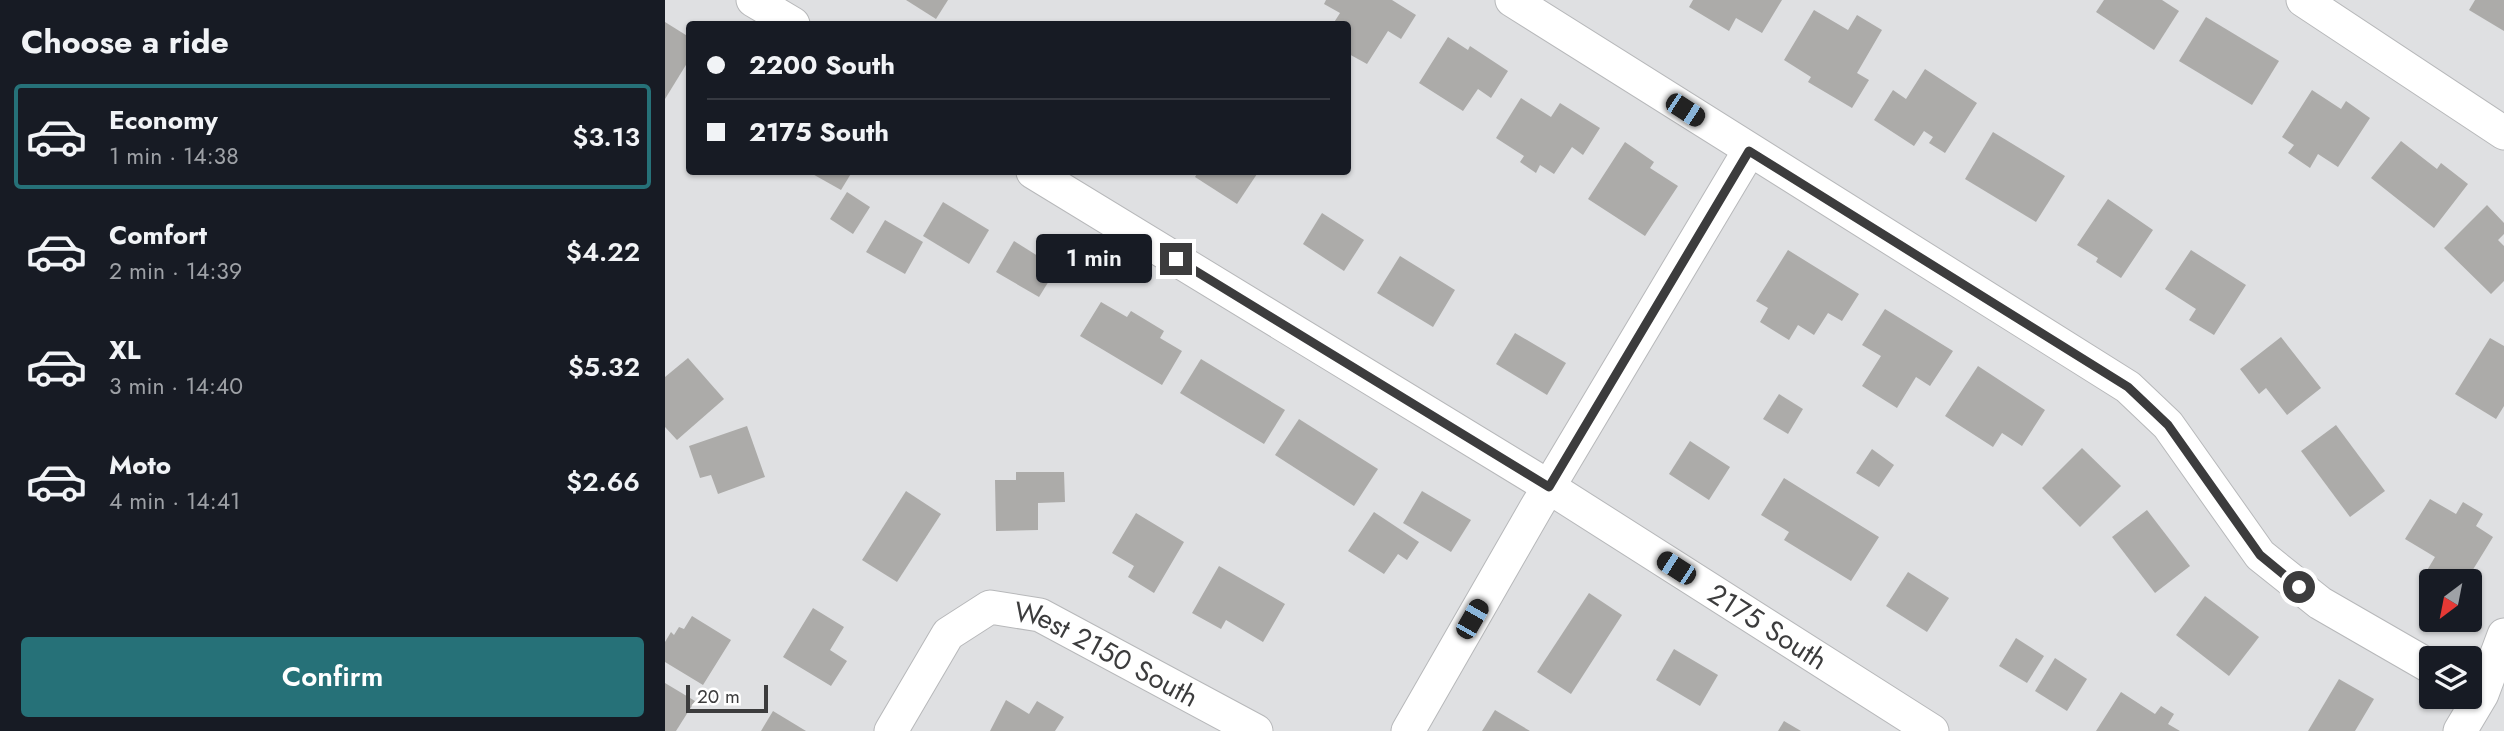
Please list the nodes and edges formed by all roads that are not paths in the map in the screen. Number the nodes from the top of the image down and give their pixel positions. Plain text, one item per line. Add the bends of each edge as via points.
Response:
1 (753, 0) edge
2 (1512, 0) edge
3 (2303, 0) edge
4 (788, 21) edge
5 (2504, 133) edge
6 (1749, 151) junction
7 (1038, 175) edge
8 (1549, 487) junction
9 (2504, 635) edge
10 (2419, 660) edge
11 (2485, 696) edge
12 (891, 731) edge
13 (1256, 731) edge
14 (1408, 731) edge
15 (1932, 731) edge
16 (2460, 731) edge

1 - 4 street
2 - 6 street
3 - 5 street
6 - 8 street
6 - 10 street via 2128,387 2168,425 2260,555 2319,603
7 - 8 street, 2175 South
8 - 14 street
8 - 15 street, 2175 South
9 - 11 street
11 - 16 street
12 - 13 street, West 2150 South via 949,634 990,607 1040,615

